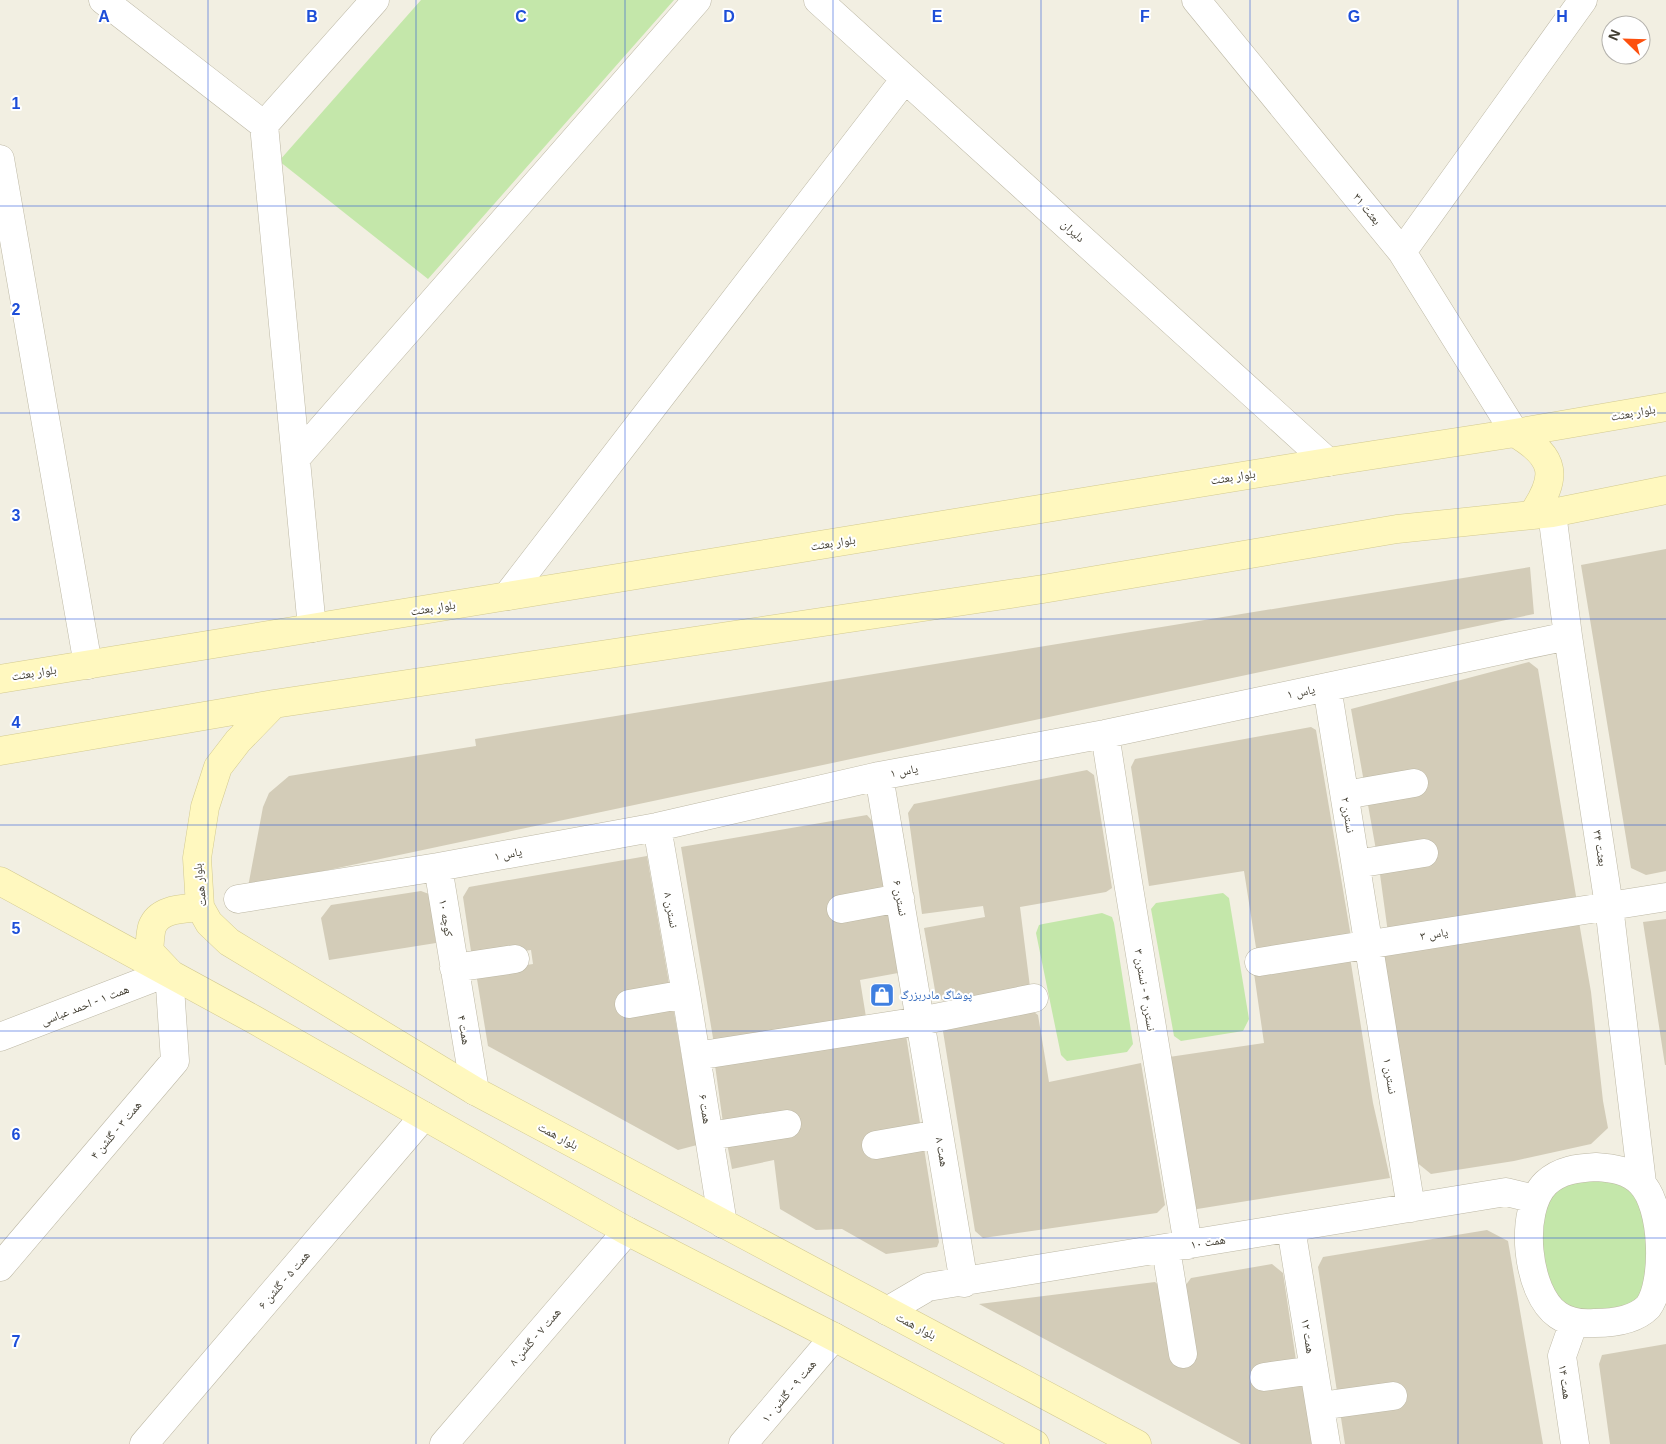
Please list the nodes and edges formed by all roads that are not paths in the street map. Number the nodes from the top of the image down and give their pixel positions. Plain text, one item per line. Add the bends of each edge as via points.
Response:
1 (103, 0) edge
2 (375, 0) edge
3 (697, 0) edge
4 (818, 0) edge
5 (1196, 0) edge
6 (1583, 0) edge
7 (905, 79) junction
8 (264, 125) junction
9 (0, 159) edge
10 (1402, 252) junction
11 (1666, 407) edge
12 (1515, 433) junction
13 (296, 457) junction
14 (1328, 462) junction
15 (1666, 490) edge
16 (1542, 514) junction
17 (507, 596) junction
18 (312, 628) junction
19 (1568, 636) junction
20 (88, 664) junction
21 (0, 679) edge
22 (1327, 687) junction
23 (274, 704) junction
24 (1105, 734) junction
25 (0, 751) edge
26 (879, 776) junction
27 (1414, 783) dead end
28 (1345, 795) junction
29 (657, 827) junction
30 (1424, 853) dead end
31 (1356, 864) junction
32 (438, 868) junction
33 (0, 881) edge
34 (1666, 897) edge
35 (900, 898) junction
36 (238, 899) dead end
37 (1609, 906) junction
38 (200, 907) junction
39 (841, 909) dead end
40 (1369, 944) junction
41 (514, 959) dead end
42 (1259, 962) dead end
43 (454, 968) junction
44 (169, 972) junction
45 (686, 994) junction
46 (1034, 998) dead end
47 (629, 1004) dead end
48 (920, 1021) junction
49 (0, 1037) edge
50 (696, 1056) junction
51 (475, 1091) junction
52 (424, 1116) junction
53 (787, 1124) dead end
54 (939, 1134) junction
55 (709, 1136) junction
56 (876, 1145) dead end
57 (1642, 1183) junction
58 (1535, 1199) junction
59 (1411, 1208) junction
60 (723, 1224) junction
61 (1291, 1228) junction
62 (627, 1231) junction
63 (1177, 1247) junction
64 (0, 1267) edge
65 (964, 1282) junction
66 (1660, 1300) edge
67 (887, 1311) junction
68 (1574, 1322) junction
69 (834, 1337) junction
70 (1183, 1354) dead end
71 (1314, 1370) junction
72 (1264, 1377) dead end
73 (1393, 1396) dead end
74 (1320, 1406) junction
75 (144, 1444) edge
76 (444, 1444) edge
77 (743, 1444) edge
78 (1035, 1444) edge
79 (1137, 1444) edge
80 (1326, 1444) edge
81 (1575, 1444) edge

1 - 8 street
2 - 8 street
3 - 13 street
4 - 7 street, دلیران
5 - 10 street, بعثت ۳۱
6 - 10 street
7 - 14 street, دلیران
7 - 17 street
8 - 13 street
9 - 20 street
10 - 12 street, بعثت ۳۱
11 - 12 main road, بلوار بعثت
12 - 14 main road, بلوار بعثت
12 - 16 main road via 1531,442 1550,466
13 - 18 street
14 - 17 main road, بلوار بعثت
15 - 16 main road
16 - 19 street, بعثت ۳۴
16 - 23 main road via 1397,529 1043,590
17 - 18 main road, بلوار بعثت
18 - 20 main road, بلوار بعثت
19 - 22 street, یاس ۱
19 - 37 street, بعثت ۳۴
20 - 21 main road, بلوار بعثت
22 - 24 street, یاس ۱
22 - 28 street, نسترن ۲
23 - 25 main road
23 - 38 main road, بلوار همت via 238,740 218,767 205,807 197,858
24 - 26 street, یاس ۱
24 - 63 street, نسترن ۴ - نسترن ۳
26 - 29 street, یاس ۱
26 - 35 street, نسترن ۶
27 - 28 street
28 - 31 street, نسترن ۲
29 - 32 street, یاس ۱
29 - 45 street, نسترن ۸
30 - 31 street
31 - 40 street, نسترن ۲
32 - 36 street, یاس ۱
32 - 43 street, کوچه ۱۰
33 - 44 main road
34 - 37 street, یاس ۳
35 - 39 street
35 - 48 street, نسترن ۶
37 - 40 street, یاس ۳
37 - 57 street, بعثت ۳۴
38 - 44 main road via 175,909 162,914 152,926 149,951
38 - 51 main road, بلوار همت via 209,923 229,942
40 - 42 street, یاس ۳
40 - 59 street, نسترن ۱
41 - 43 street
43 - 51 street, همت ۴
44 - 49 street, همت ۱ - احمد عباسی
44 - 52 main road
44 - 64 street, همت ۳ - گلشن ۴ via 175,1062
45 - 47 street
45 - 50 street, همت ۶
46 - 48 street
48 - 50 street
48 - 54 street, همت ۸
50 - 55 street, همت ۶
51 - 60 main road, بلوار همت
52 - 62 main road
52 - 75 street, همت ۵ - گلشن ۶
53 - 55 street
54 - 56 street
54 - 65 street, همت ۸
55 - 60 street, همت ۶
57 - 58 street via 1615,1168 1579,1168 1563,1172 1547,1182
57 - 66 street via 1659,1217 1663,1262
58 - 59 street, همت ۱۰ via 1506,1192
58 - 68 street via 1529,1236 1534,1274 1548,1306 1559,1316
59 - 61 street, همت ۱۰
60 - 67 main road, بلوار همت
61 - 63 street, همت ۱۰
61 - 71 street, همت ۱۲
62 - 69 main road
62 - 76 street, همت ۷ - گلشن ۸
63 - 65 street, همت ۱۰
63 - 70 street, نسترن ۴ - نسترن ۳
65 - 67 street, همت ۱۰ via 928,1287
66 - 68 street via 1621,1320 1593,1324
67 - 79 main road, بلوار همت
68 - 81 street, همت ۱۴ via 1562,1356
69 - 77 street, همت ۹ - گلشن ۱۰
69 - 78 main road
71 - 72 street
71 - 74 street, همت ۱۲
73 - 74 street
74 - 80 street, همت ۱۲

